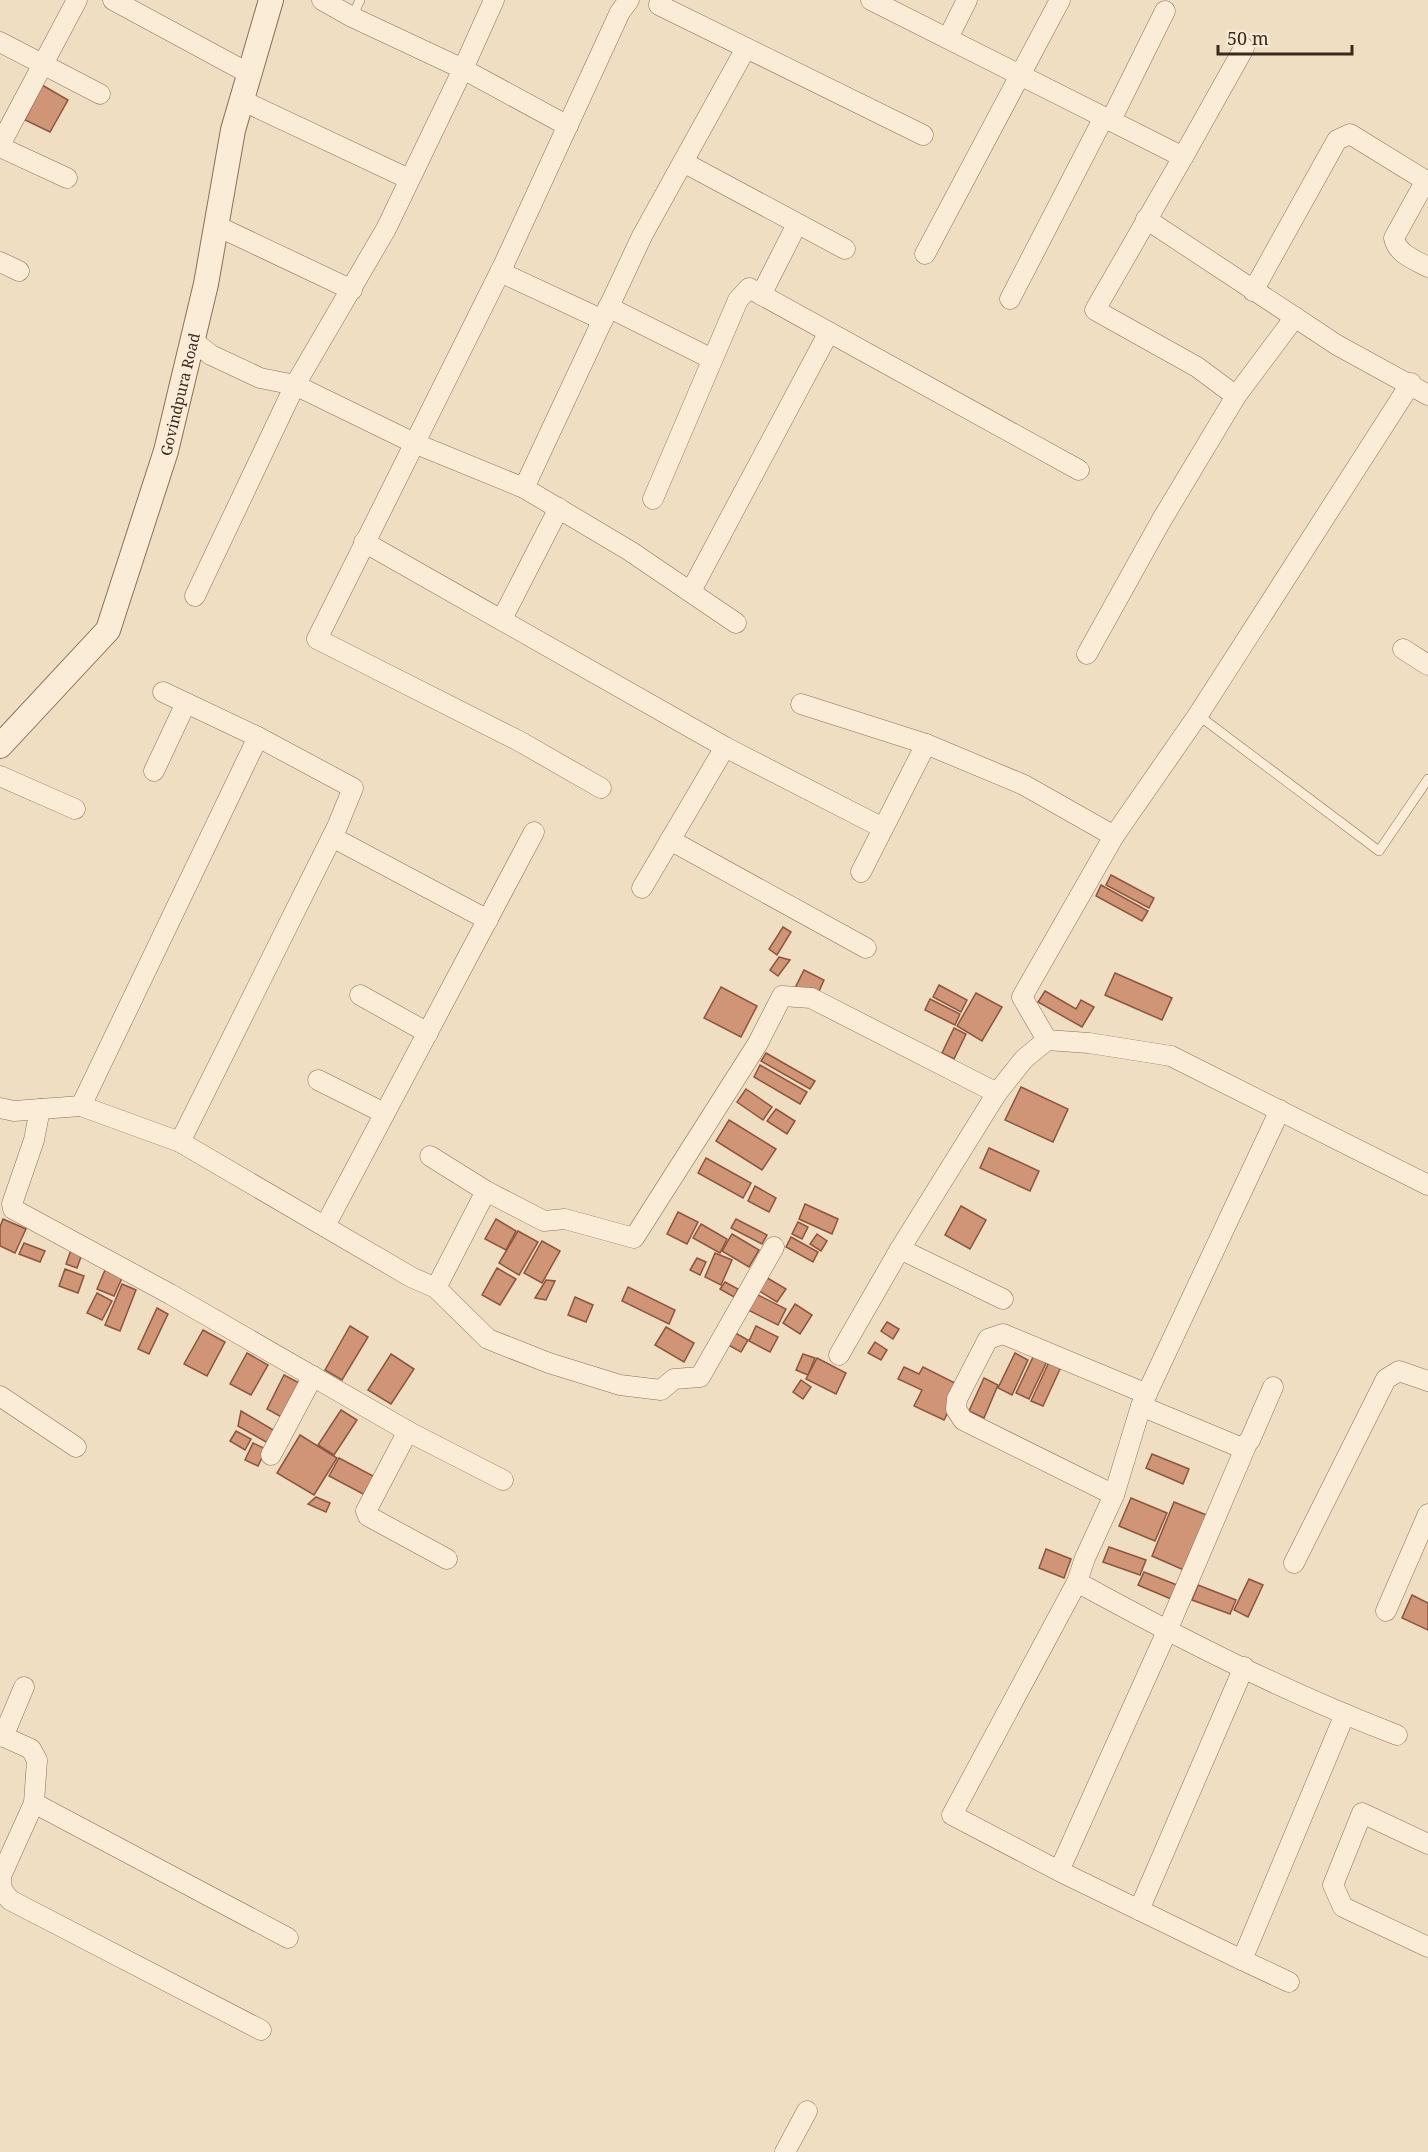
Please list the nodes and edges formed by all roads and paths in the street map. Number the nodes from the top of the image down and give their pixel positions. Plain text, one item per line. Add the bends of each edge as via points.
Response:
1 (77, 0) edge
2 (113, 0) edge
3 (271, 0) edge
4 (322, 0) edge
5 (494, 0) edge
6 (629, 0) edge
7 (871, 0) edge
8 (967, 0) edge
9 (1060, 0) edge
10 (656, 2) edge
11 (356, 9) edge
12 (1165, 11) dead end
13 (948, 38) junction
14 (0, 42) edge
15 (746, 48) junction
16 (1244, 48) dead end
17 (43, 65) junction
18 (463, 69) junction
19 (248, 73) junction
20 (1022, 75) junction
21 (100, 94) dead end
22 (241, 100) junction
23 (1107, 118) junction
24 (568, 126) junction
25 (923, 135) dead end
26 (0, 146) edge
27 (1183, 157) junction
28 (683, 162) junction
29 (67, 178) dead end
30 (409, 179) junction
31 (1427, 181) edge
32 (1146, 219) junction
33 (797, 224) junction
34 (218, 226) junction
35 (845, 249) dead end
36 (925, 254) dead end
37 (0, 262) edge
38 (1428, 267) edge
39 (19, 271) dead end
40 (500, 272) junction
41 (352, 290) junction
42 (1253, 291) junction
43 (761, 295) junction
44 (1010, 299) dead end
45 (605, 314) junction
46 (1295, 317) junction
47 (829, 332) junction
48 (193, 341) junction
49 (712, 359) junction
50 (1411, 384) junction
51 (295, 385) junction
52 (1428, 395) edge
53 (1236, 396) junction
54 (414, 443) junction
55 (1079, 470) dead end
56 (524, 488) junction
57 (653, 499) dead end
58 (559, 508) junction
59 (363, 542) junction
60 (691, 591) junction
61 (195, 596) dead end
62 (502, 619) junction
63 (736, 623) dead end
64 (1403, 649) dead end
65 (1087, 654) dead end
66 (1428, 665) edge
67 (163, 692) dead end
68 (186, 704) junction
69 (801, 705) dead end
70 (1198, 715) junction
71 (258, 737) junction
72 (926, 744) junction
73 (0, 746) edge
74 (725, 747) junction
75 (154, 771) dead end
76 (0, 776) edge
77 (1428, 779) edge
78 (601, 788) dead end
79 (75, 809) dead end
80 (883, 828) junction
81 (534, 832) dead end
82 (1114, 836) junction
83 (332, 837) junction
84 (670, 840) junction
85 (861, 872) dead end
86 (642, 888) dead end
87 (488, 920) junction
88 (866, 948) dead end
89 (360, 995) dead end
90 (428, 1033) junction
91 (1047, 1040) junction
92 (318, 1080) dead end
93 (997, 1093) junction
94 (81, 1106) junction
95 (0, 1108) edge
96 (40, 1109) junction
97 (1280, 1110) junction
98 (384, 1113) junction
99 (180, 1142) junction
100 (430, 1156) dead end
101 (1428, 1185) edge
102 (486, 1191) junction
103 (325, 1226) junction
104 (774, 1247) dead end
105 (900, 1249) junction
106 (436, 1288) junction
107 (1003, 1299) dead end
108 (839, 1355) dead end
109 (313, 1376) junction
110 (1428, 1381) edge
111 (1273, 1387) dead end
112 (0, 1396) edge
113 (1144, 1400) junction
114 (408, 1431) junction
115 (1246, 1446) junction
116 (76, 1447) dead end
117 (271, 1455) dead end
118 (503, 1480) dead end
119 (1114, 1496) junction
120 (1428, 1514) edge
121 (447, 1559) dead end
122 (1294, 1563) dead end
123 (1077, 1582) junction
124 (1386, 1611) dead end
125 (1167, 1631) junction
126 (1244, 1667) junction
127 (24, 1687) dead end
128 (1345, 1714) junction
129 (1397, 1735) dead end
130 (2, 1736) edge
131 (34, 1803) junction
132 (1428, 1844) edge
133 (1059, 1871) junction
134 (1139, 1910) junction
135 (288, 1938) dead end
136 (1428, 1947) edge
137 (1242, 1960) junction
138 (1289, 1982) dead end
139 (261, 2030) dead end
140 (807, 2111) dead end
141 (785, 2152) edge

1 - 17 street
2 - 19 street
3 - 19 street, Govindpura Road
4 - 11 street
5 - 18 street
6 - 24 street
7 - 13 street
8 - 13 street
9 - 20 street
10 - 15 street
11 - 18 street
12 - 23 street
13 - 20 street
14 - 17 street
15 - 25 street
15 - 28 street
16 - 27 street
17 - 21 street
17 - 26 street
18 - 24 street
18 - 30 street
19 - 22 street, Govindpura Road
20 - 23 street
20 - 36 street
22 - 30 street
22 - 34 street, Govindpura Road
23 - 27 street
23 - 44 street
24 - 40 street
26 - 29 street
27 - 32 street
28 - 33 street
28 - 45 street
30 - 41 street
31 - 38 street via 1394,238 1402,253
31 - 42 street via 1350,134 1337,140
32 - 42 street
32 - 53 street via 1095,310 1197,367
33 - 35 street
33 - 43 street
34 - 41 street
34 - 48 street, Govindpura Road
37 - 39 street
40 - 45 street
40 - 54 street
41 - 51 street
42 - 46 street
43 - 47 street
43 - 49 street via 749,288 738,300
45 - 49 street
45 - 56 street
46 - 50 street via 1337,345
46 - 53 street
47 - 55 street
47 - 60 street
48 - 51 street via 211,355 260,378
48 - 73 street, Govindpura Road via 166,451 108,630
49 - 57 street
50 - 52 street
50 - 70 street
51 - 54 street
51 - 61 street
53 - 65 street
54 - 56 street
54 - 59 street
56 - 58 street
58 - 60 street
58 - 62 street
59 - 62 street
59 - 78 street via 316,639 519,741
60 - 63 street
62 - 74 street
64 - 66 street
67 - 68 street
68 - 71 street
68 - 75 street
69 - 72 street
70 - 77 lane via 1379,851
70 - 82 street
71 - 83 street via 353,788
71 - 94 street
72 - 80 street
72 - 82 street via 1024,785
74 - 80 street
74 - 84 street
76 - 79 street
80 - 85 street
81 - 87 street
82 - 91 street via 1022,997
83 - 87 street
83 - 99 street
84 - 86 street
84 - 88 street
87 - 90 street
89 - 90 street
90 - 98 street
91 - 93 street via 1024,1059
91 - 97 street via 1171,1056
92 - 98 street
93 - 102 street via 811,998 782,996 758,1043 634,1238 565,1219 544,1221
93 - 105 street
94 - 96 street
94 - 99 street
95 - 96 street
96 - 109 street via 13,1209
97 - 101 street
97 - 113 street
98 - 103 street
99 - 103 street
100 - 102 street
102 - 106 street
103 - 106 street
104 - 106 street via 700,1377 674,1379 661,1390 600,1379 488,1338
105 - 107 street
105 - 108 street
109 - 114 street
109 - 117 street
110 - 122 street via 1399,1371 1386,1379
111 - 115 street
112 - 116 street
113 - 115 street via 1236,1447
113 - 119 street
113 - 119 street via 1003,1334 988,1339 957,1399 956,1409 963,1420
114 - 118 street
114 - 121 street via 366,1511 368,1516
115 - 125 street
119 - 123 street
120 - 124 street
123 - 125 street
123 - 133 street via 952,1815
125 - 126 street
125 - 133 street
126 - 128 street
126 - 134 street
127 - 130 street
128 - 129 street
128 - 137 street
130 - 131 street via 31,1749 37,1760
131 - 135 street
131 - 139 street via 1,1876 2,1890 10,1900
132 - 136 street via 1362,1813 1333,1885 1343,1907
133 - 134 street
134 - 137 street
137 - 138 street
140 - 141 street

